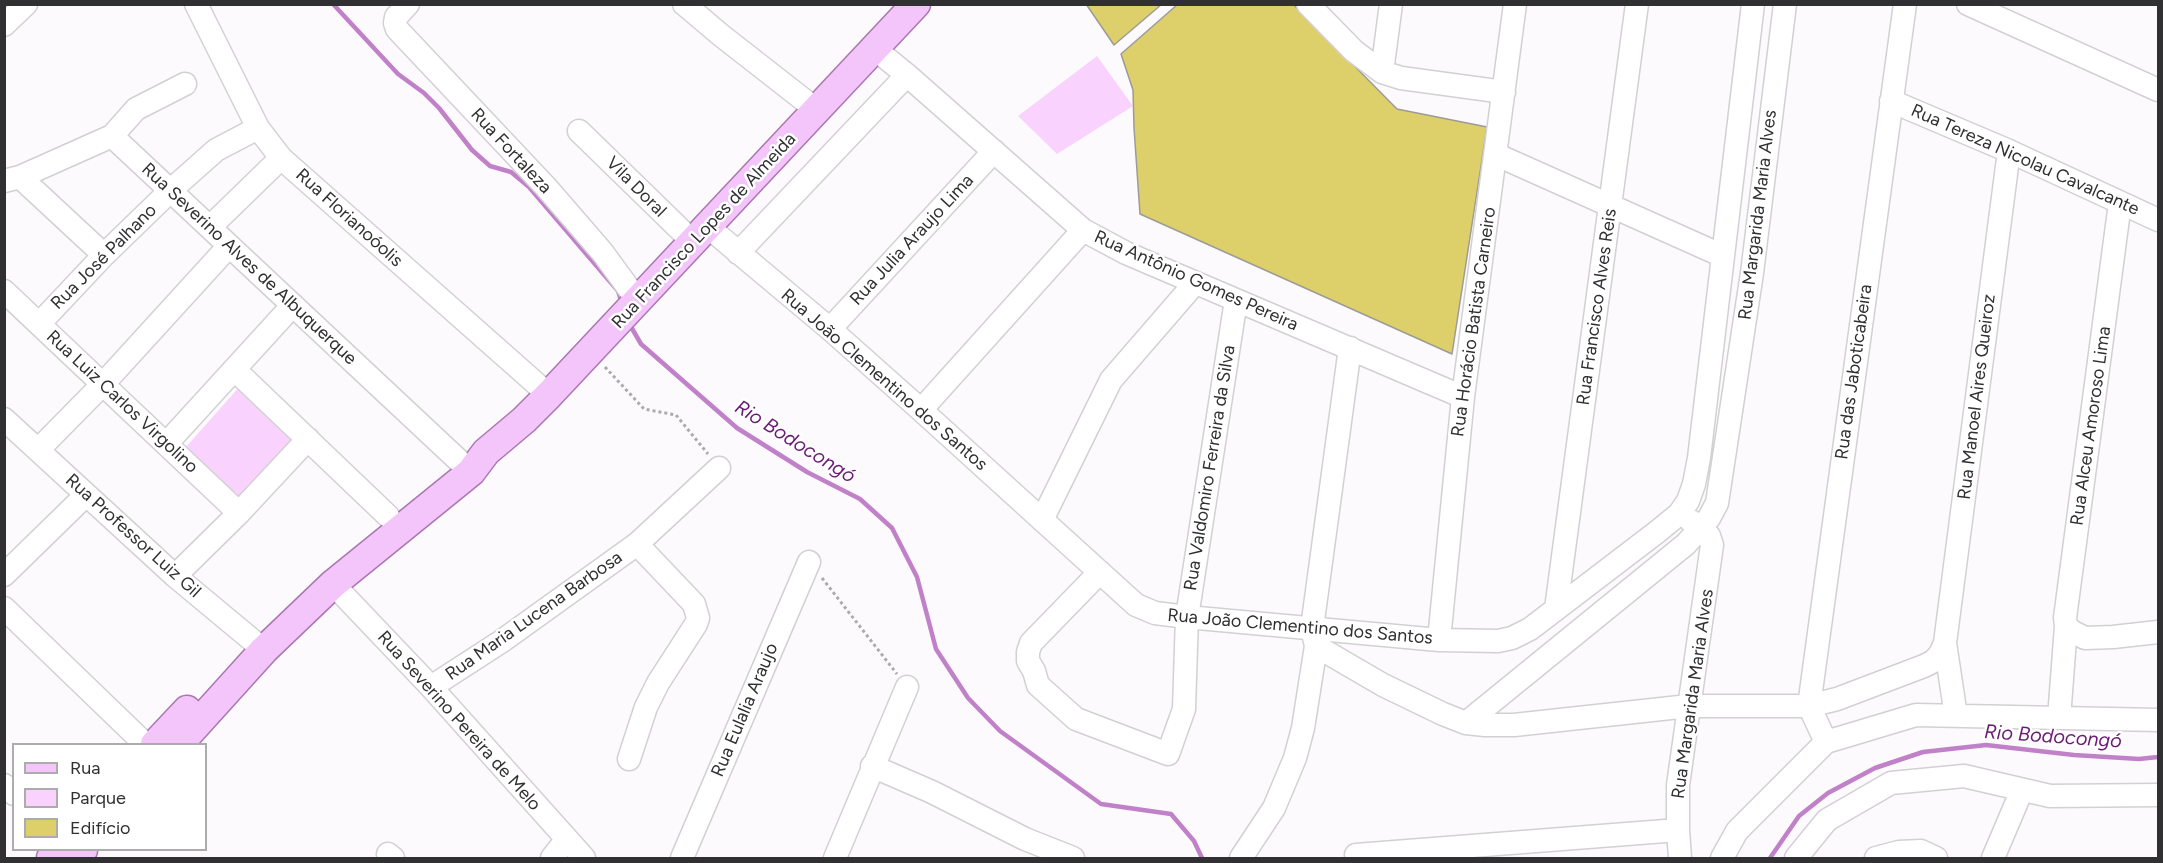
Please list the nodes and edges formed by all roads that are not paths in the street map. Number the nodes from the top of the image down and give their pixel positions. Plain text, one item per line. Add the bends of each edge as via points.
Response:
1 (26, 4) edge
2 (196, 4) edge
3 (408, 4) edge
4 (916, 4) edge
5 (1308, 4) edge
6 (1391, 4) edge
7 (1515, 4) edge
8 (1637, 4) edge
9 (1753, 4) edge
10 (1785, 4) edge
11 (1905, 4) edge
12 (1968, 4) edge
13 (685, 5) edge
14 (4, 25) edge
15 (875, 49) junction
16 (1382, 72) junction
17 (907, 75) junction
18 (185, 84) dead end
19 (2158, 90) edge
20 (1504, 92) junction
21 (1891, 101) junction
22 (818, 111) junction
23 (258, 128) junction
24 (579, 131) dead end
25 (112, 136) junction
26 (994, 151) junction
27 (2009, 152) junction
28 (1497, 155) junction
29 (281, 158) junction
30 (12, 179) edge
31 (171, 190) junction
32 (2121, 203) junction
33 (1611, 206) junction
34 (2158, 220) edge
35 (210, 227) junction
36 (1083, 230) junction
37 (700, 234) junction
38 (229, 246) junction
39 (738, 253) junction
40 (105, 255) junction
41 (1723, 256) junction
42 (1195, 283) junction
43 (4, 291) edge
44 (1236, 300) junction
45 (293, 305) junction
46 (39, 324) junction
47 (616, 325) junction
48 (830, 329) junction
49 (1350, 348) junction
50 (235, 370) junction
51 (104, 383) junction
52 (549, 395) junction
53 (1463, 397) junction
54 (921, 410) junction
55 (4, 419) edge
56 (308, 438) junction
57 (167, 443) junction
58 (38, 450) junction
59 (1699, 458) joint
60 (472, 462) junction
61 (719, 468) road end
62 (86, 495) junction
63 (239, 513) junction
64 (1679, 514) junction
65 (388, 516) junction
66 (1042, 520) junction
67 (1702, 528) junction
68 (637, 544) junction
69 (809, 562) road end
70 (1100, 572) junction
71 (4, 575) edge
72 (175, 576) junction
73 (333, 584) junction
74 (4, 608) edge
75 (1556, 609) junction
76 (1188, 617) junction
77 (2076, 632) junction
78 (2158, 632) edge
79 (1314, 637) junction
80 (1439, 640) junction
81 (1945, 643) junction
82 (258, 645) junction
83 (431, 687) junction
84 (907, 687) road end
85 (1689, 706) junction
86 (1809, 706) junction
87 (1956, 716) junction
88 (2059, 718) junction
89 (2158, 720) edge
90 (1466, 723) junction
91 (1826, 742) junction
92 (144, 743) edge
93 (156, 743) edge
94 (180, 743) edge
95 (629, 759) dead end
96 (872, 766) junction
97 (2022, 790) junction
98 (2158, 795) edge
99 (1678, 830) junction
100 (566, 840) junction
101 (1356, 855) dead end
102 (552, 858) edge
103 (584, 858) edge
104 (682, 858) edge
105 (835, 858) edge
106 (1073, 858) edge
107 (1241, 858) edge
108 (1680, 858) edge
109 (1722, 858) edge
110 (1796, 858) edge
111 (1876, 858) edge
112 (1936, 858) edge
113 (1993, 858) edge

1 - 14 street
2 - 23 street, Rua Florianoóolis
3 - 47 street, Rua Fortaleza via 396,17 397,29 603,253
4 - 15 main road, Rua Francisco Lopes de Almeida
5 - 16 street via 1354,51
6 - 16 street
7 - 20 street, Rua Horácio Batista Carneiro
8 - 33 street, Rua Francisco Alves Reis
9 - 41 street, Rua Margarida Maria Alves
10 - 67 street, Rua Margarida Maria Alves via 1752,273 1717,503
11 - 21 street, Rua das Jaboticabeira
12 - 19 street
13 - 22 street
15 - 17 street, Rua Antônio Gomes Pereira
15 - 22 main road, Rua Francisco Lopes de Almeida
16 - 20 street
17 - 26 street, Rua Antônio Gomes Pereira
17 - 39 street
18 - 25 street via 136,109
20 - 28 street, Rua Horácio Batista Carneiro
21 - 27 street, Rua Tereza Nicolau Cavalcante
21 - 86 street, Rua das Jaboticabeira
22 - 37 main road, Rua Francisco Lopes de Almeida
23 - 29 street, Rua Florianoóolis
23 - 31 street, Rua José Palhano via 216,150
24 - 37 street, Vila Doral
25 - 30 street
25 - 31 street, Rua Severino Alves de Albuquerque
26 - 36 street, Rua Antônio Gomes Pereira
26 - 48 street, Rua Julia Araujo Lima
27 - 32 street, Rua Tereza Nicolau Cavalcante
27 - 81 street, Rua Manoel Aires Queiroz
28 - 33 street
28 - 53 street, Rua Horácio Batista Carneiro
29 - 35 street
29 - 52 street, Rua Florianoóolis
30 - 40 street
31 - 35 street, Rua Severino Alves de Albuquerque
31 - 40 street, Rua José Palhano
32 - 34 street, Rua Tereza Nicolau Cavalcante
32 - 77 street, Rua Alceu Amoroso Lima via 2065,618
33 - 41 street
33 - 75 street, Rua Francisco Alves Reis
35 - 38 street, Rua Severino Alves de Albuquerque
36 - 42 street, Rua Antônio Gomes Pereira
36 - 54 street
37 - 39 street, Vila Doral
37 - 47 main road, Rua Francisco Lopes de Almeida
38 - 45 street, Rua Severino Alves de Albuquerque
38 - 51 street
39 - 48 street, Rua João Clementino dos Santos
40 - 46 street, Rua José Palhano
41 - 59 street, Rua Margarida Maria Alves
42 - 44 street, Rua Antônio Gomes Pereira
42 - 66 street via 1111,381
43 - 46 street, Rua Luiz Carlos Virgolino
44 - 49 street, Rua Antônio Gomes Pereira
44 - 76 street, Rua Valdomiro Ferreira da Silva
45 - 50 street
45 - 60 street, Rua Severino Alves de Albuquerque
46 - 51 street, Rua Luiz Carlos Virgolino
47 - 52 main road, Rua Francisco Lopes de Almeida
48 - 54 street, Rua João Clementino dos Santos
49 - 53 street, Rua Antônio Gomes Pereira
49 - 79 street
50 - 56 street
50 - 57 street
51 - 57 street, Rua Luiz Carlos Virgolino
51 - 58 street
52 - 60 main road, Rua Francisco Lopes de Almeida
53 - 80 street, Rua Horácio Batista Carneiro
54 - 66 street, Rua João Clementino dos Santos
55 - 58 street, Rua Professor Luiz Gil
56 - 63 street
56 - 65 street
57 - 63 street, Rua Luiz Carlos Virgolino
58 - 62 street, Rua Professor Luiz Gil
59 - 64 street, Rua João Clementino dos Santos via 1688,501
60 - 65 main road, Rua Francisco Lopes de Almeida
60 - 73 main road, Rua Francisco Lopes de Almeida
61 - 68 street, Rua Maria Lucena Barbosa
62 - 71 street
62 - 72 street, Rua Professor Luiz Gil
63 - 72 street
64 - 67 street
64 - 75 street, Rua João Clementino dos Santos
65 - 82 main road, Rua Francisco Lopes de Almeida via 320,574
66 - 70 street, Rua João Clementino dos Santos
67 - 85 street, Rua Margarida Maria Alves via 1712,545 1711,561
67 - 90 street, Rua Margarida Maria Alves
68 - 83 street, Rua Maria Lucena Barbosa
68 - 95 street, Rua Maria Lucena Barbosa via 698,612 696,624 650,699
69 - 104 street, Rua Eulalia Araujo
70 - 76 street, Rua João Clementino dos Santos via 1136,604 1155,613
70 - 76 street, Rua Valdomiro Ferreira da Silva via 1031,643 1028,652 1038,685 1076,719 1168,753 1184,709
72 - 82 street, Rua Professor Luiz Gil
73 - 82 main road, Rua Francisco Lopes de Almeida
73 - 83 street, Rua Severino Pereira de Melo
74 - 92 street
75 - 80 street, Rua João Clementino dos Santos via 1512,638
76 - 79 street, Rua João Clementino dos Santos
77 - 78 street via 2113,637
77 - 88 street, Rua Alceu Amoroso Lima
79 - 80 street, Rua João Clementino dos Santos
79 - 90 street via 1383,685
79 - 107 street via 1303,728 1295,758 1274,808
81 - 86 street via 1934,661 1924,666
81 - 87 street, Rua Manoel Aires Queiroz
82 - 93 main road, Rua Francisco Lopes de Almeida
82 - 94 main road, Rua Francisco Lopes de Almeida
83 - 100 street, Rua Severino Pereira de Melo
84 - 96 street
85 - 86 street
85 - 90 street via 1514,725
85 - 99 street, Rua Margarida Maria Alves via 1678,785
86 - 91 street
87 - 88 street
87 - 91 street via 1916,715
88 - 89 street
91 - 109 street via 1737,831
96 - 105 street
96 - 106 street
97 - 98 street via 2050,796
97 - 110 street via 1964,776 1891,783 1827,820
97 - 113 street
99 - 101 street
99 - 108 street, Rua Margarida Maria Alves
100 - 102 street
100 - 103 street, Rua Severino Pereira de Melo
111 - 112 street via 1921,851

